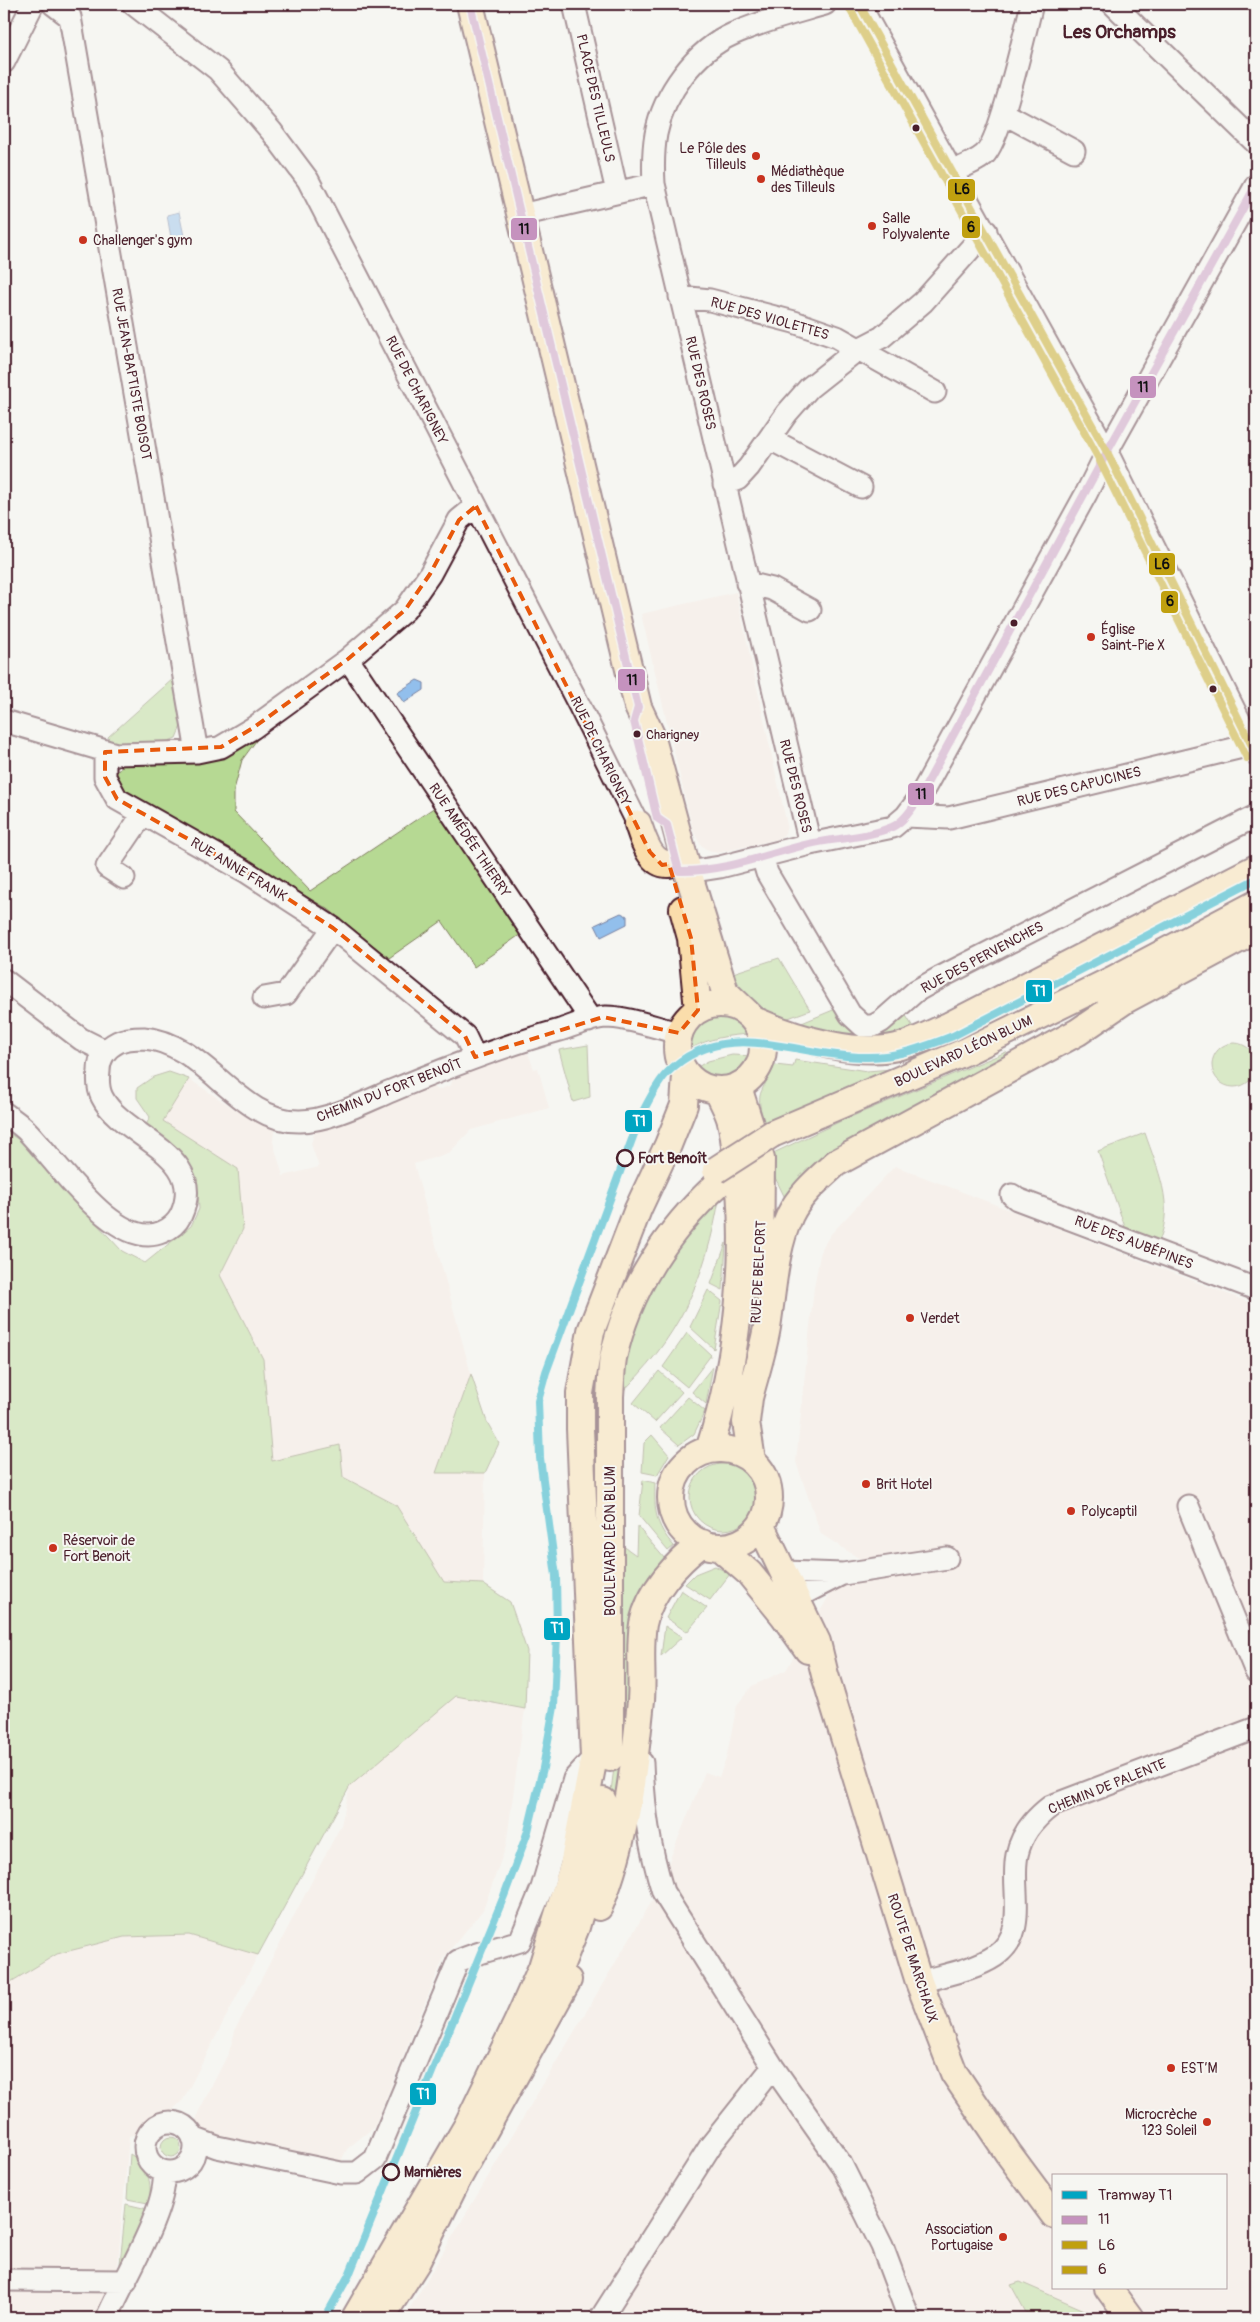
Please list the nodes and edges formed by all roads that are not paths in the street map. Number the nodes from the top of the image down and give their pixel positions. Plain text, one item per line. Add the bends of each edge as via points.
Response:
1 (33, 4) edge
2 (53, 4) edge
3 (133, 4) edge
4 (470, 4) edge
5 (574, 4) edge
6 (825, 4) edge
7 (859, 4) edge
8 (1032, 4) edge
9 (1113, 4) edge
10 (772, 11) edge
11 (4, 62) edge
12 (1003, 113) junction
13 (1256, 143) edge
14 (1074, 151) dead end
15 (953, 172) junction
16 (654, 184) junction
17 (1256, 185) edge
18 (617, 192) junction
19 (521, 215) junction
20 (986, 231) junction
21 (680, 297) junction
22 (857, 350) junction
23 (935, 392) dead end
24 (770, 439) junction
25 (1106, 452) junction
26 (724, 484) junction
27 (861, 487) dead end
28 (476, 506) junction
29 (747, 583) junction
30 (810, 610) dead end
31 (348, 659) junction
32 (638, 707) junction
33 (4, 721) edge
34 (1253, 747) edge
35 (105, 752) junction
36 (197, 752) junction
37 (143, 814) junction
38 (906, 816) junction
39 (1256, 816) edge
40 (648, 821) junction
41 (810, 844) junction
42 (762, 856) junction
43 (678, 868) junction
44 (1256, 868) edge
45 (124, 878) dead end
46 (1256, 904) edge
47 (333, 928) junction
48 (1256, 930) edge
49 (4, 980) edge
50 (264, 998) dead end
51 (1125, 1000) junction
52 (698, 1010) junction
53 (750, 1016) junction
54 (589, 1021) junction
55 (679, 1033) junction
56 (105, 1051) junction
57 (475, 1057) junction
58 (686, 1074) junction
59 (728, 1089) junction
60 (4, 1113) edge
61 (773, 1141) junction
62 (717, 1177) junction
63 (1012, 1194) dead end
64 (1256, 1289) edge
65 (749, 1398) junction
66 (709, 1450) junction
67 (752, 1460) junction
68 (1188, 1506) dead end
69 (761, 1526) junction
70 (710, 1545) junction
71 (947, 1558) dead end
72 (784, 1572) junction
73 (749, 1574) junction
74 (842, 1574) junction
75 (797, 1596) junction
76 (1256, 1672) edge
77 (825, 1675) junction
78 (641, 1699) junction
79 (1256, 1728) edge
80 (594, 1757) junction
81 (919, 1982) junction
82 (773, 2067) junction
83 (495, 2110) junction
84 (193, 2138) junction
85 (164, 2172) junction
86 (1052, 2212) edge
87 (4, 2280) edge
88 (126, 2281) junction
89 (1109, 2290) edge
90 (107, 2318) edge
91 (355, 2318) edge
92 (381, 2318) edge
93 (601, 2318) edge
94 (908, 2318) edge
95 (1130, 2318) edge

1 - 11 street
2 - 36 street, RUE JEAN-BAPTISTE BOISOT via 70,17
3 - 28 street, RUE DE CHARIGNEY via 218,70 272,132 308,180
4 - 19 main road
5 - 18 street, PLACE DES TILLEULS
6 - 10 street, RUE DES ROSES
7 - 15 street
8 - 12 street
9 - 13 street
10 - 16 street, RUE DES ROSES via 712,46 680,80 656,131
12 - 14 street
12 - 15 street via 985,155
15 - 20 street
16 - 18 street
16 - 21 street, RUE DES ROSES
17 - 25 street
18 - 19 street
19 - 32 main road
20 - 22 street via 923,302 882,337
20 - 25 street
21 - 22 street, RUE DES VIOLETTES via 710,300 794,322 836,337
21 - 26 street, RUE DES ROSES
22 - 23 street, RUE DES VIOLETTES
22 - 24 street via 809,388
24 - 26 street via 738,479
24 - 27 street
25 - 34 street
25 - 38 street via 918,800
26 - 29 street, RUE DES ROSES
28 - 31 street via 467,510 459,520 430,574 405,610
28 - 40 street, RUE DE CHARIGNEY
29 - 30 street via 766,587
29 - 41 street, RUE DES ROSES
31 - 36 street via 253,728 221,747
31 - 54 street, RUE AMÉDÉE THIERRY
32 - 40 main road via 634,721
32 - 43 main road via 651,735
33 - 35 street
34 - 38 street, RUE DES CAPUCINES via 949,818
35 - 36 street
35 - 37 street, RUE ANNE FRANK via 105,777 110,789 117,799
37 - 45 street via 107,867
37 - 47 street, RUE ANNE FRANK via 245,871
38 - 41 street via 893,826
39 - 42 street, RUE DES PERVENCHES via 941,977 916,991 873,1026 863,1026 850,1014 768,874
40 - 43 main road via 667,826 679,872
41 - 42 street
42 - 43 street via 720,867
43 - 52 main road via 691,938
43 - 53 main road via 725,992
44 - 53 main road via 903,1046 870,1049 832,1045 770,1028
46 - 61 main road, BOULEVARD LÉON BLUM via 968,1051
47 - 50 street via 286,994
47 - 57 street, RUE ANNE FRANK via 465,1036
48 - 51 main road, BOULEVARD LÉON BLUM
49 - 56 street via 81,1039
51 - 61 main road, BOULEVARD LÉON BLUM
51 - 65 main road via 1078,1032 836,1163 815,1182 791,1214 782,1241 772,1282 767,1328
52 - 53 main road via 722,1004 735,1006
52 - 55 main road
53 - 59 main road via 760,1031 762,1060 749,1080
54 - 55 street, CHEMIN DU FORT BENOÎT via 611,1018
54 - 57 street, CHEMIN DU FORT BENOÎT
55 - 58 main road via 678,1063
56 - 57 street, CHEMIN DU FORT BENOÎT via 119,1041 135,1038 166,1042 186,1053 252,1106 273,1116 300,1121 353,1107
56 - 60 street via 99,1065 98,1082 102,1097 112,1110 174,1159 182,1175 184,1203 180,1217 172,1227 153,1235 137,1234 120,1227 104,1216 24,1129
58 - 59 main road via 705,1088
58 - 80 main road via 684,1105 638,1209 591,1331 580,1393
59 - 65 main road, RUE DE BELFORT via 761,1159 760,1291
59 - 66 main road, RUE DE BELFORT via 742,1194 743,1240 730,1358
61 - 62 main road
62 - 80 main road, BOULEVARD LÉON BLUM via 687,1196 637,1265 610,1328 598,1390 599,1709
62 - 83 main road, BOULEVARD LÉON BLUM via 677,1225 647,1269 622,1324 613,1360 610,1396 610,1758 592,1870 576,1927 558,1974
63 - 64 street, RUE DES AUBÉPINES via 1017,1199
65 - 67 main road, RUE DE BELFORT via 746,1422
66 - 67 main road via 739,1452
66 - 70 main road via 685,1464 674,1484 672,1498 680,1525 689,1536
67 - 69 main road via 762,1471 770,1498
68 - 76 street
69 - 70 main road via 735,1545
69 - 72 main road, ROUTE DE MARCHAUX
70 - 73 main road, ROUTE DE MARCHAUX
70 - 78 main road via 690,1552 659,1585 643,1624
71 - 74 street
72 - 74 street
72 - 75 main road, ROUTE DE MARCHAUX
73 - 75 street via 780,1595
73 - 77 main road, ROUTE DE MARCHAUX via 784,1616
74 - 75 street
75 - 77 main road, ROUTE DE MARCHAUX via 817,1642
77 - 81 main road, ROUTE DE MARCHAUX
78 - 82 street via 644,1809 653,1860 663,1892
78 - 83 main road via 624,1830 603,1896 569,1979
79 - 81 street, CHEMIN DE PALENTE via 1051,1806 1039,1814 1022,1837 1017,1855 1018,1909 1009,1942 980,1964
80 - 84 street via 574,1778 542,1888 520,1941 458,1961 375,2159 356,2173 340,2173
80 - 91 main road via 574,1866 542,1966 518,2023 467,2126
81 - 86 main road, ROUTE DE MARCHAUX via 954,2074
82 - 93 street via 711,2145
82 - 94 street via 841,2164 882,2246
83 - 92 main road via 416,2263
84 - 85 street via 194,2153 188,2164 177,2171
84 - 85 street via 185,2127 171,2122 151,2130 144,2151 151,2164
85 - 88 street via 166,2184 158,2209
87 - 88 street
88 - 90 street
89 - 95 main road

